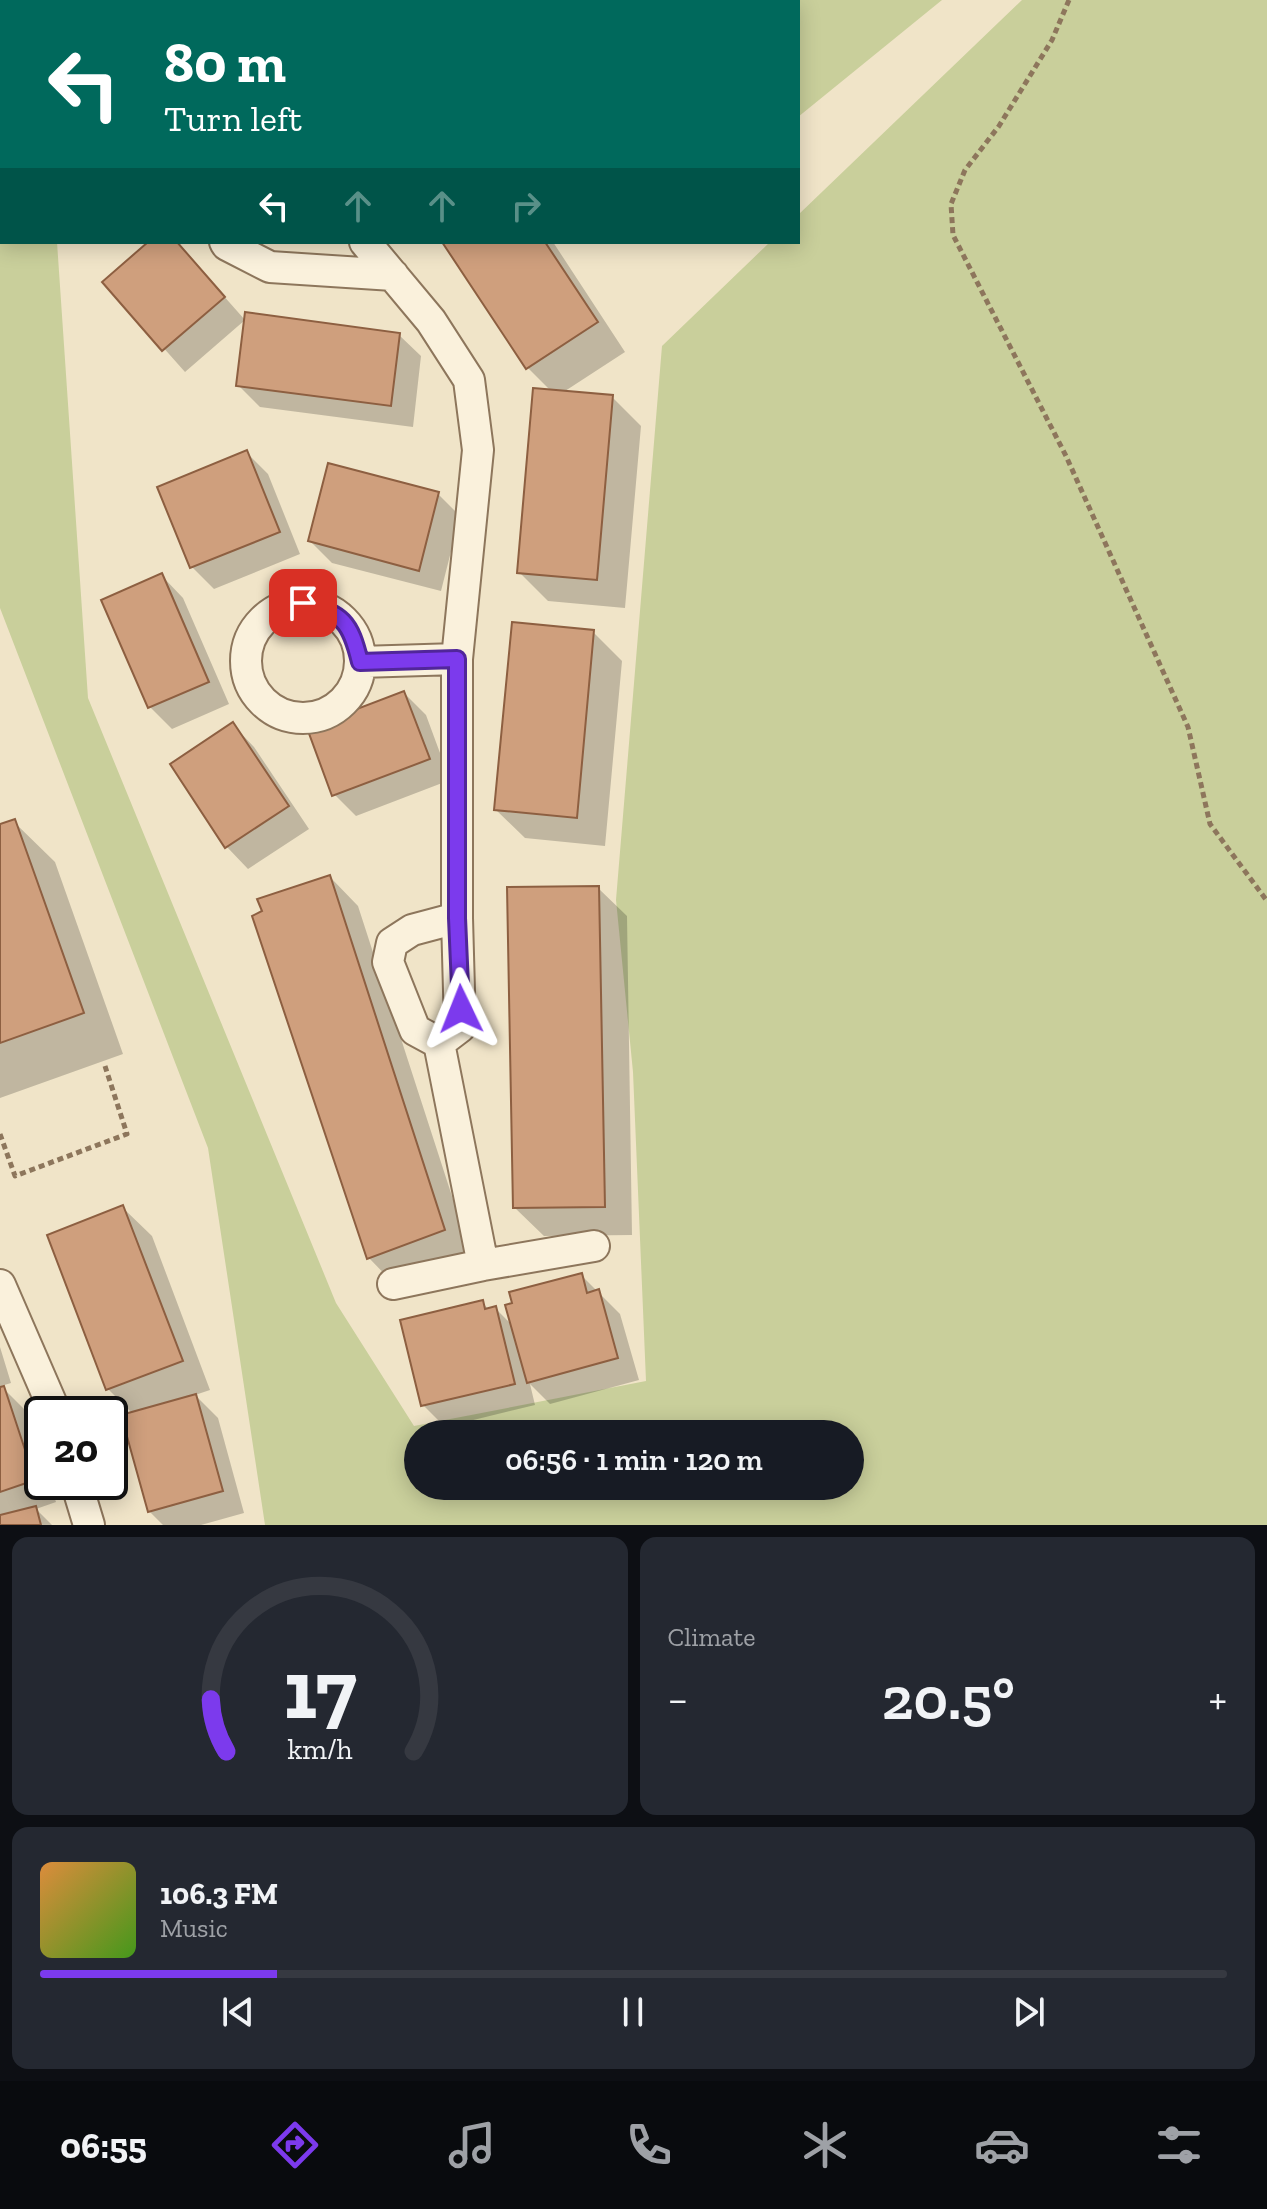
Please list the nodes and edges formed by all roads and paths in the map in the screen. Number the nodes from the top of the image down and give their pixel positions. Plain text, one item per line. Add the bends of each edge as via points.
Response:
1 (1069, 0) edge
2 (226, 244) edge
3 (367, 244) edge
4 (393, 275) junction
5 (457, 659) junction
6 (360, 662) dead end
7 (1267, 901) edge
8 (457, 918) junction
9 (439, 1043) junction
10 (105, 1066) dead end
11 (0, 1134) edge
12 (594, 1246) dead end
13 (483, 1265) junction
14 (393, 1284) dead end
15 (0, 1285) edge
16 (48, 1396) edge
17 (81, 1500) edge
18 (89, 1525) edge

1 - 7 path via 1052,40 965,170 951,204 953,235 1066,456 1188,727 1210,824
2 - 4 lane via 270,267
3 - 4 lane
4 - 5 lane via 469,380 478,450
5 - 6 lane
5 - 8 lane
8 - 9 lane via 460,1027
8 - 9 lane via 412,930 392,943 388,962 415,1030
9 - 13 lane
10 - 11 path via 127,1134 15,1176
12 - 13 lane
13 - 14 lane
15 - 16 lane
17 - 18 lane

